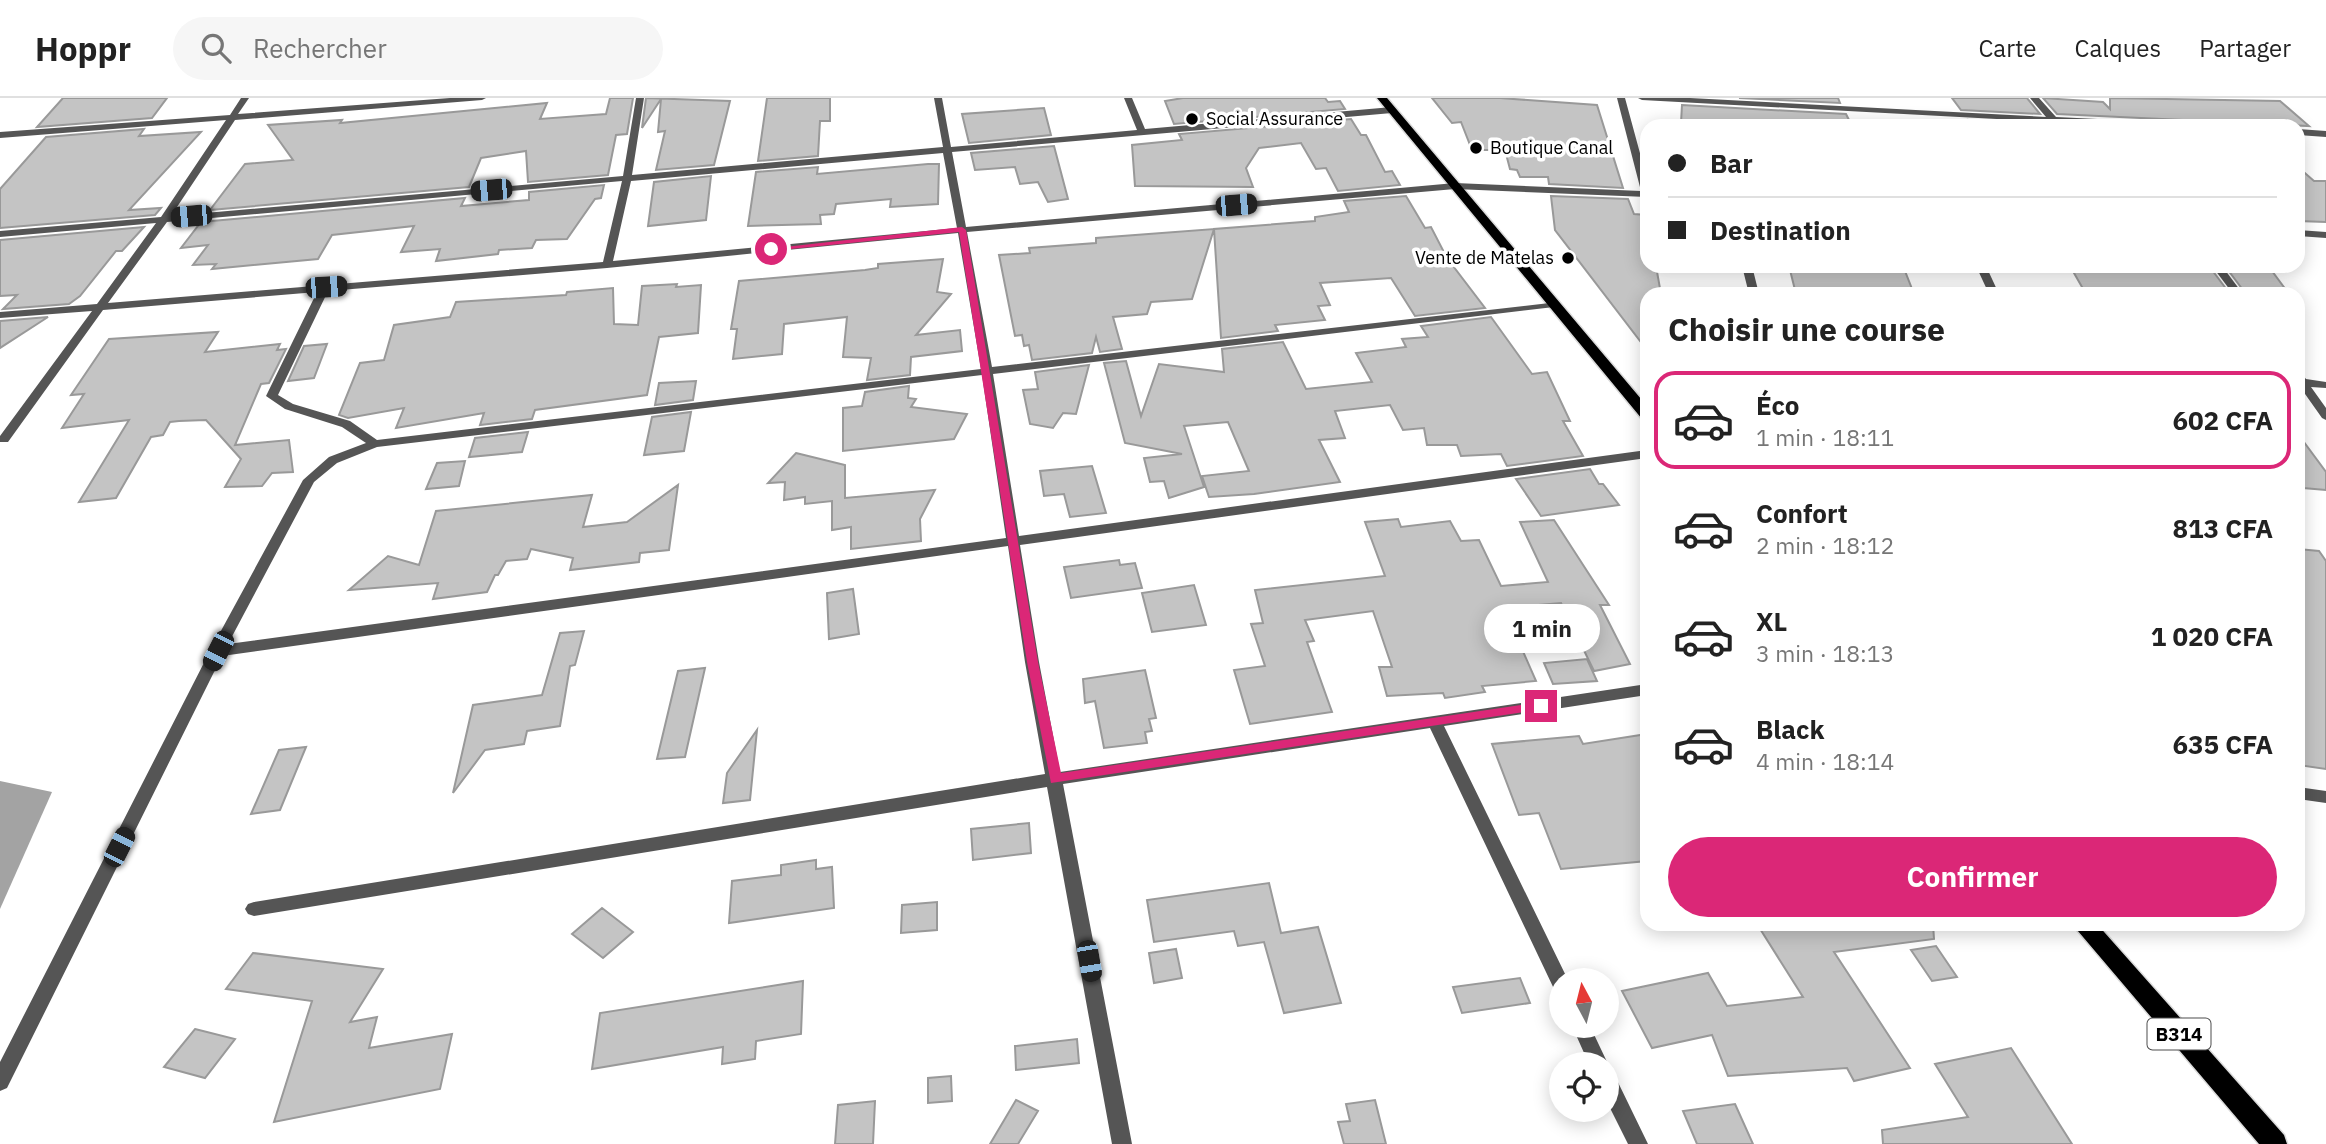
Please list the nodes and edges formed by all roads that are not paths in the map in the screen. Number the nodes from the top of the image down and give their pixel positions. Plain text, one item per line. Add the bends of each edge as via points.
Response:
1 (245, 98) edge
2 (482, 98) edge
3 (640, 98) edge
4 (938, 98) edge
5 (1128, 98) edge
6 (1382, 98) edge
7 (1621, 98) edge
8 (1642, 98) edge
9 (2034, 98) edge
10 (427, 100) edge
11 (1392, 110) junction
12 (230, 118) junction
13 (1990, 119) edge
14 (2052, 119) edge
15 (1142, 132) junction
16 (2305, 132) edge
17 (2326, 134) edge
18 (0, 135) edge
19 (947, 150) junction
20 (1640, 171) edge
21 (627, 178) junction
22 (1455, 186) junction
23 (1640, 194) edge
24 (163, 219) junction
25 (962, 230) junction
26 (0, 234) edge
27 (2305, 234) edge
28 (2326, 235) edge
29 (607, 265) junction
30 (326, 287) junction
31 (1554, 304) junction
32 (102, 305) junction
33 (0, 315) edge
34 (987, 370) junction
35 (2305, 380) edge
36 (2326, 385) edge
37 (2305, 386) edge
38 (1640, 408) edge
39 (2326, 416) edge
40 (4, 439) dead end
41 (375, 444) junction
42 (1640, 455) edge
43 (1013, 540) junction
44 (218, 651) junction
45 (1640, 690) edge
46 (1434, 723) junction
47 (1056, 779) junction
48 (2305, 794) edge
49 (2326, 797) edge
50 (254, 909) dead end
51 (2090, 931) edge
52 (1553, 968) edge
53 (0, 1082) edge
54 (1619, 1105) edge
55 (1122, 1144) edge
56 (1638, 1144) edge
57 (2274, 1144) edge

1 - 12 street
2 - 10 street
3 - 21 street
4 - 19 street
5 - 15 street
6 - 11 main road
7 - 20 street
8 - 13 street
9 - 14 street
10 - 12 street
11 - 15 street
11 - 22 main road
12 - 18 street
12 - 24 street
15 - 19 street
16 - 17 street
19 - 21 street
19 - 25 street
21 - 24 street
21 - 29 street
22 - 23 street
22 - 25 street
22 - 31 main road
24 - 26 street
24 - 32 street
25 - 29 street
25 - 34 street
27 - 28 street
29 - 30 street
30 - 32 street
30 - 41 street via 272,396 284,407 346,424
31 - 34 street
31 - 38 main road
32 - 33 street
32 - 40 street
34 - 41 street
34 - 43 street
35 - 36 street
37 - 39 street
41 - 44 street via 333,460 309,480
42 - 43 street
43 - 44 street
43 - 47 street
44 - 53 street
45 - 46 street
46 - 47 street
46 - 52 street
47 - 50 street
47 - 55 street
48 - 49 street
51 - 57 main road, B314
54 - 56 street

